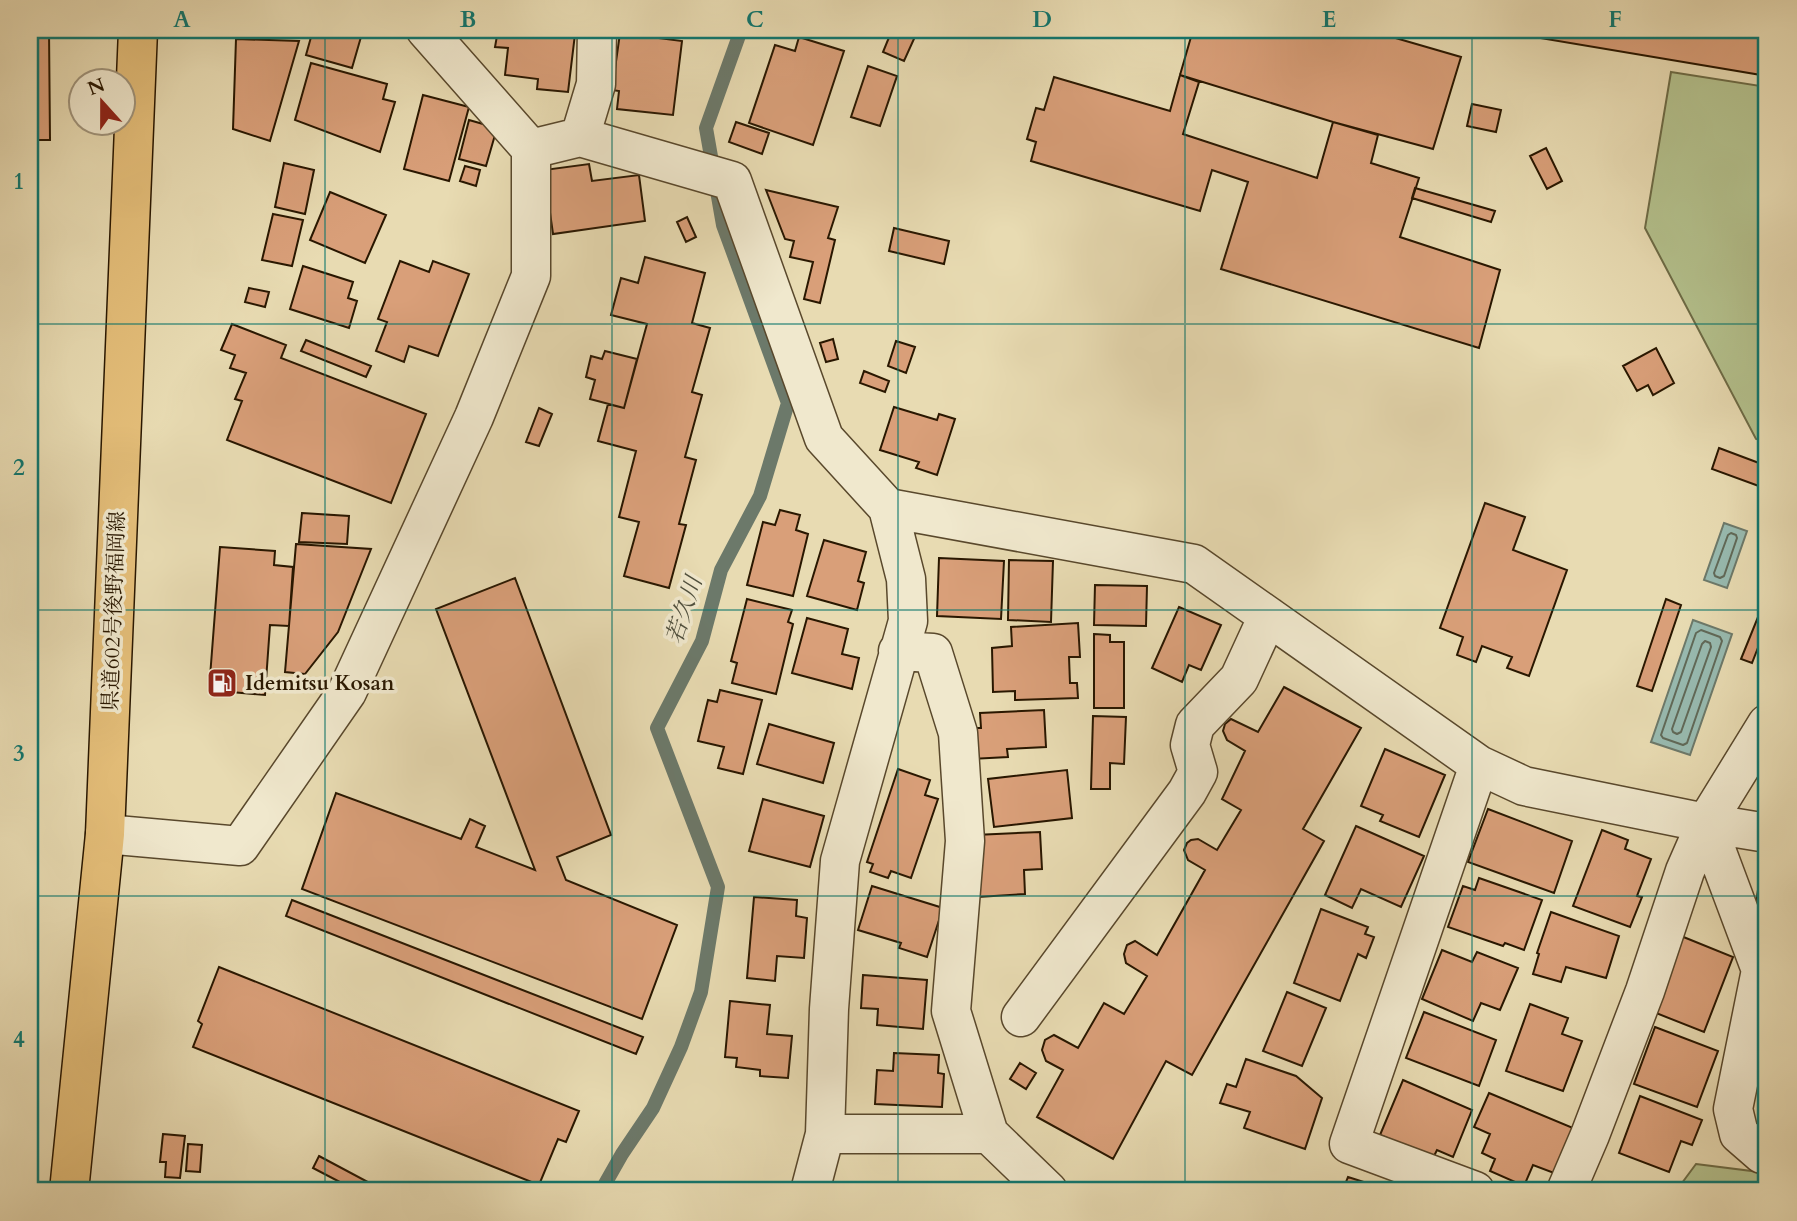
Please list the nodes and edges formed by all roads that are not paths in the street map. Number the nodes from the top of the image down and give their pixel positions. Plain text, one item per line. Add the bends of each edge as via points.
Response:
1 (138, 30) edge
2 (426, 30) edge
3 (597, 30) edge
4 (580, 137) junction
5 (531, 149) junction
6 (888, 508) junction
7 (1268, 615) junction
8 (898, 651) junction
9 (1767, 724) edge
10 (1479, 765) junction
11 (1706, 823) junction
12 (1767, 833) edge
13 (105, 834) junction
14 (1021, 1017) dead end
15 (825, 1134) junction
16 (989, 1134) junction
17 (1767, 1154) edge
18 (69, 1191) edge
19 (810, 1191) edge
20 (1048, 1191) edge
21 (1475, 1191) edge
22 (1566, 1191) edge

1 - 13 main road, 県道602号後野福岡線
2 - 5 street
3 - 4 street via 596,84
4 - 5 street
4 - 6 street via 732,181 824,438
5 - 13 street via 531,276 474,417 347,692 240,846
6 - 7 street via 1194,564
6 - 8 street via 906,579 908,621
7 - 10 street
7 - 14 street via 1239,679 1195,725 1190,745 1198,772 1187,792
8 - 15 street via 840,861
8 - 16 street via 933,653 958,733 965,841 951,1011
9 - 11 street
10 - 11 street via 1524,786
10 - 21 street via 1349,1144
11 - 12 street
11 - 17 street via 1761,970 1733,1109 1739,1134
11 - 22 street
13 - 18 main road, 県道602号後野福岡線
15 - 16 street
15 - 19 street
16 - 20 street

